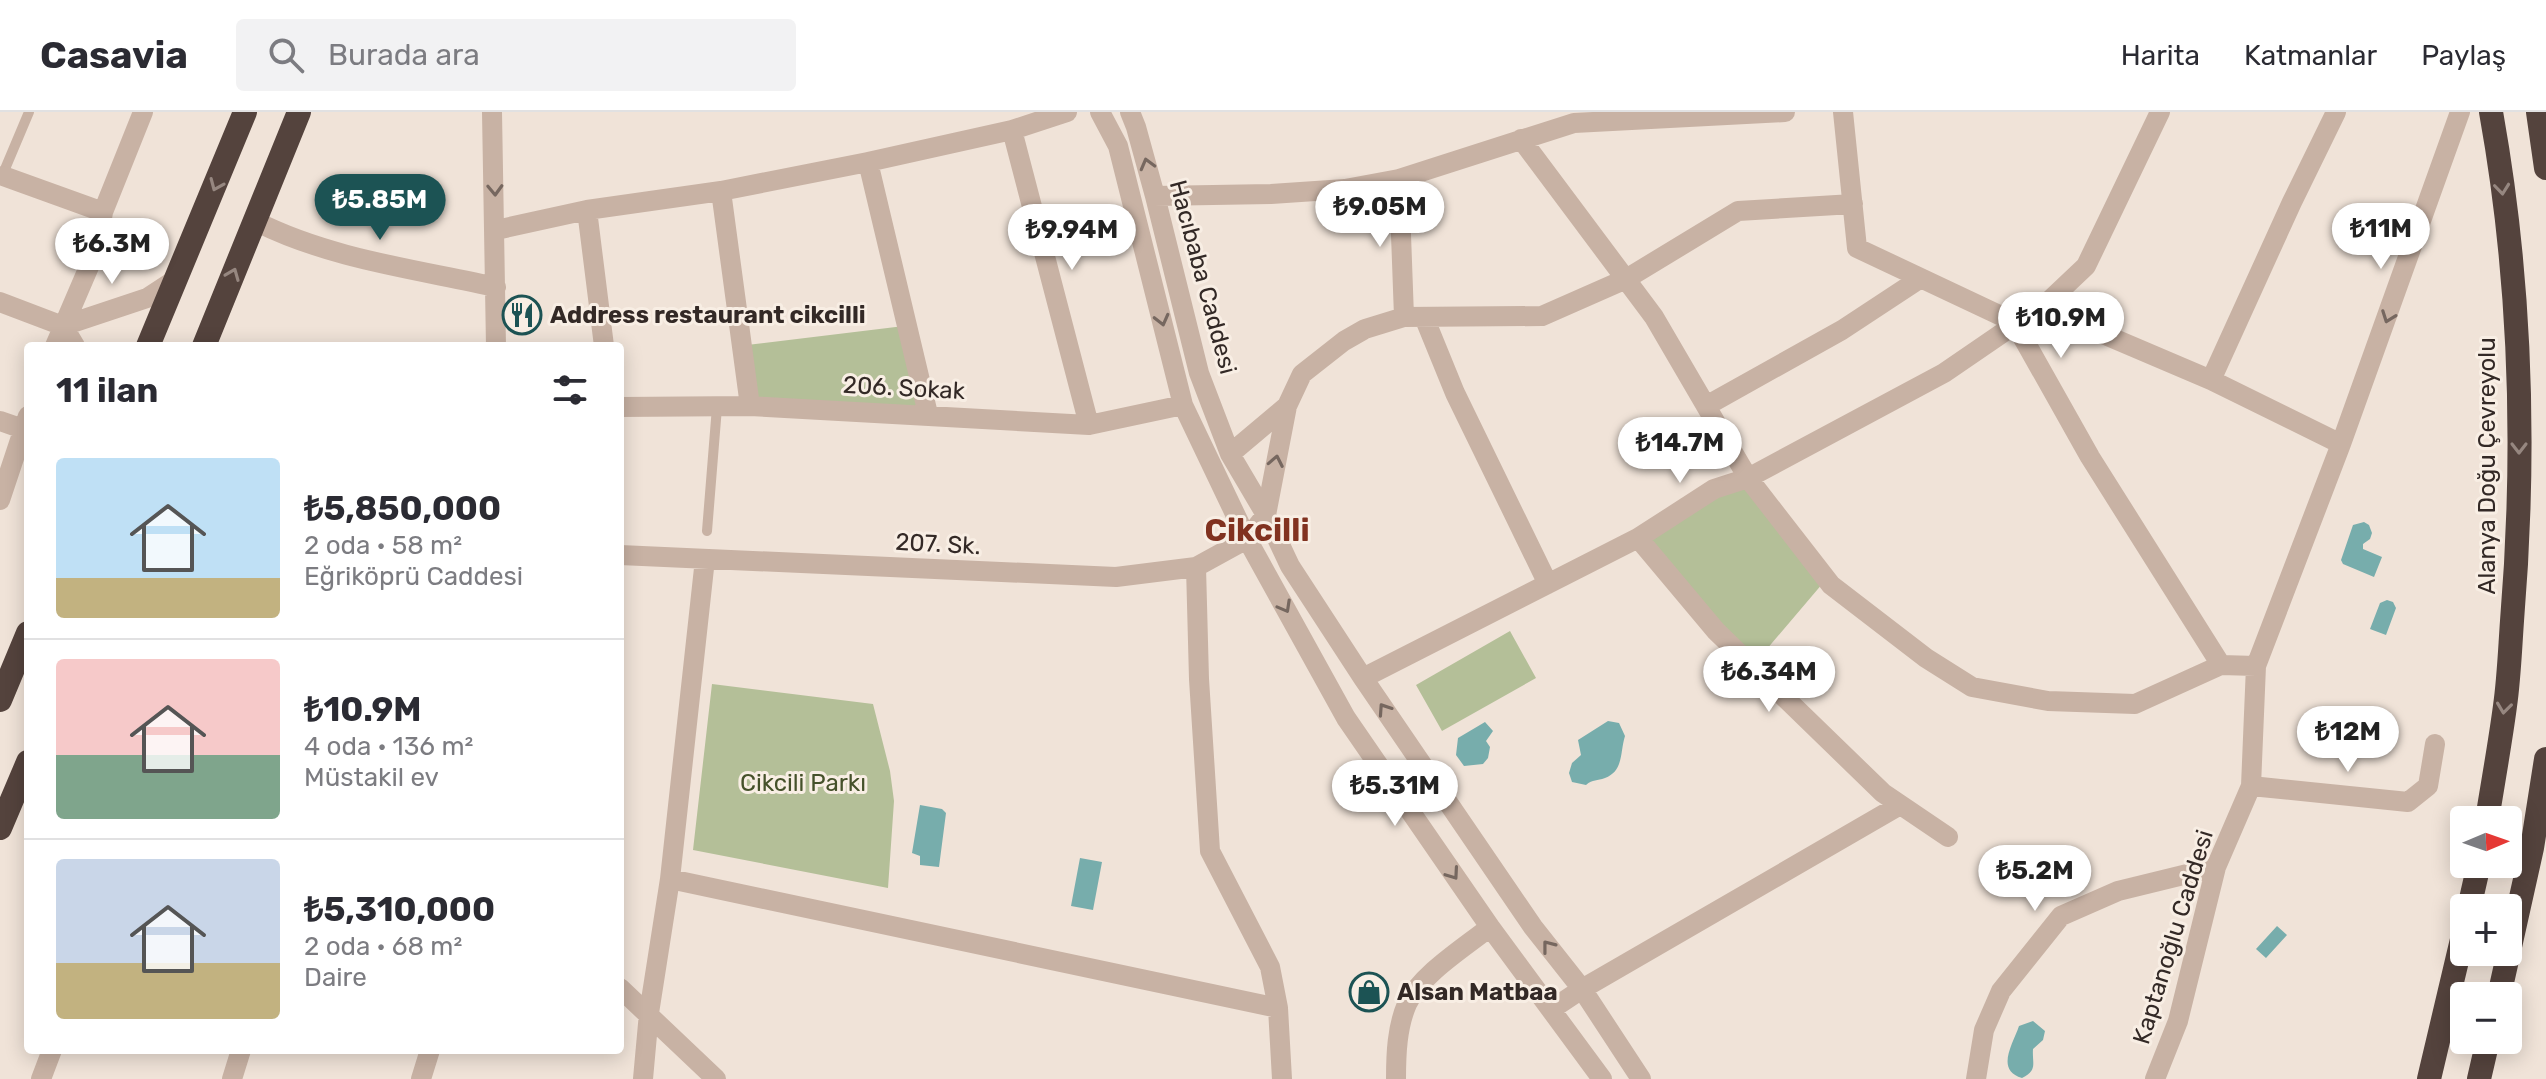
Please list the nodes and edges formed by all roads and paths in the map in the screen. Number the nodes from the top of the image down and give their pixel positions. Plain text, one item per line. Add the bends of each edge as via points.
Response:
1 (29, 112) edge
2 (143, 112) edge
3 (245, 112) edge
4 (299, 112) edge
5 (492, 112) edge
6 (1067, 112) edge
7 (1100, 112) edge
8 (1130, 112) edge
9 (1785, 112) edge
10 (1843, 112) edge
11 (2160, 112) edge
12 (2336, 112) edge
13 (2460, 112) edge
14 (2491, 112) edge
15 (2538, 112) edge
16 (1012, 130) junction
17 (1521, 139) junction
18 (868, 162) junction
19 (2546, 168) edge
20 (1, 176) edge
21 (1399, 179) junction
22 (721, 191) junction
23 (1155, 196) junction
24 (1853, 204) junction
25 (587, 210) junction
26 (103, 212) junction
27 (255, 221) junction
28 (496, 230) junction
29 (1921, 278) junction
30 (176, 279) junction
31 (1626, 279) junction
32 (496, 287) junction
33 (2049, 301) junction
34 (0, 302) edge
35 (1414, 317) junction
36 (2014, 322) junction
37 (63, 326) junction
38 (57, 342) edge
39 (73, 342) edge
40 (150, 342) edge
41 (206, 342) edge
42 (496, 342) edge
43 (604, 342) edge
44 (2211, 380) junction
45 (1183, 405) junction
46 (750, 406) junction
47 (1287, 406) junction
48 (1706, 406) junction
49 (624, 407) edge
50 (717, 407) junction
51 (928, 414) junction
52 (0, 421) edge
53 (24, 423) edge
54 (1089, 425) junction
55 (24, 429) edge
56 (2341, 444) junction
57 (1230, 454) junction
58 (1748, 478) junction
59 (0, 500) edge
60 (1266, 515) junction
61 (707, 531) dead end
62 (1638, 538) junction
63 (1247, 539) junction
64 (624, 555) edge
65 (705, 559) junction
66 (1196, 567) junction
67 (1548, 584) junction
68 (24, 643) edge
69 (2221, 665) junction
70 (2256, 666) junction
71 (1363, 678) junction
72 (0, 700) edge
73 (2435, 744) dead end
74 (2546, 759) edge
75 (24, 771) edge
76 (2251, 786) junction
77 (1900, 805) junction
78 (2489, 806) edge
79 (0, 828) edge
80 (1948, 837) dead end
81 (2539, 849) edge
82 (2216, 867) junction
83 (670, 879) junction
84 (1490, 927) junction
85 (2456, 966) edge
86 (2503, 982) edge
87 (1582, 989) junction
88 (624, 991) edge
89 (1278, 1008) junction
90 (1552, 1009) junction
91 (649, 1013) junction
92 (50, 1054) edge
93 (240, 1054) edge
94 (429, 1054) edge
95 (2485, 1054) edge
96 (41, 1079) edge
97 (232, 1079) edge
98 (421, 1079) edge
99 (643, 1079) edge
100 (716, 1079) edge
101 (1282, 1079) edge
102 (1396, 1079) edge
103 (1602, 1079) edge
104 (1641, 1079) edge
105 (1976, 1079) edge
106 (2155, 1079) edge
107 (2429, 1079) edge
108 (2479, 1079) edge

1 - 20 lane
2 - 26 street
3 -> 30 highway
4 - 27 highway
5 -> 28 street
6 - 16 street
7 -> 45 street via 1118,146
23 -> 8 street, Hacıbaba Caddesi
9 - 17 street via 1574,123
10 - 24 street
11 - 33 street via 2086,266
12 - 44 street
13 -> 56 street, Kaptanoğlu Caddesi
14 -> 78 highway, Alanya Doğu Çevreyolu via 2513,287 2519,474 2505,704
15 - 19 highway
16 - 18 street
16 - 54 street
17 - 21 street
17 - 31 street
18 - 22 street
18 - 51 street
20 - 26 street
21 - 23 street via 1331,190
21 - 35 street
22 - 25 street
22 - 46 street
23 - 57 street, Hacıbaba Caddesi via 1199,373
24 - 29 street via 1857,248
24 - 31 street via 1738,211
25 - 28 street
25 - 43 street
26 - 37 street via 97,248
27 - 32 street via 371,262
41 -> 27 highway
28 - 32 street
29 - 36 street
29 - 48 street via 1842,330
30 - 37 street via 147,298
30 - 40 highway
31 - 35 street via 1542,316
31 - 48 street
32 - 42 street
33 - 36 street
33 - 44 street via 2103,334
34 - 37 street
35 - 47 street via 1365,329 1344,341 1302,374
35 - 67 street
36 - 58 street via 1944,373
36 - 69 street via 2090,457
37 - 38 street
37 - 39 street
44 - 56 street
45 - 54 street, 206. Sokak
45 - 63 street
46 - 50 street, 206. Sokak
46 - 51 street, 206. Sokak
47 - 57 street
60 -> 47 street
48 - 58 street
49 - 50 street, 206. Sokak
50 - 61 lane
51 - 54 street, 206. Sokak
52 - 53 street
55 - 59 street
56 - 70 street, Kaptanoğlu Caddesi
57 - 60 street, Hacıbaba Caddesi
58 - 62 street via 1714,489
58 - 69 street via 1831,585 1972,687 2048,701 2135,704
60 - 63 street
60 - 71 street, Hacıbaba Caddesi via 1290,566
62 - 67 street
62 - 77 street via 1716,631
63 - 66 street, 207. Sk.
63 -> 84 street via 1346,718
64 - 65 street, 207. Sk.
65 - 66 street, 207. Sk. via 1116,577
65 - 83 street
66 - 89 street via 1210,851 1270,967
67 - 71 street
68 - 72 highway
69 - 70 street
70 - 76 street, Kaptanoğlu Caddesi
87 -> 71 street, Hacıbaba Caddesi via 1533,927
73 - 76 street via 2428,786 2408,802
74 - 81 highway
75 - 79 highway
76 - 82 street, Kaptanoğlu Caddesi
77 - 80 street
77 - 87 street
81 - 86 highway
82 - 105 street via 2118,891 2061,916 2001,991 1984,1030
82 - 106 street, Kaptanoğlu Caddesi via 2178,1021
83 - 89 street
83 - 91 street
84 - 90 street
84 - 102 street via 1418,986 1408,1002 1401,1020
85 - 107 highway
87 - 90 street
87 - 104 street, Hacıbaba Caddesi
88 - 91 street
89 - 101 street
90 - 103 street
91 - 99 street
91 - 100 street
92 - 96 street
93 - 97 street
94 - 98 street
95 - 108 highway

